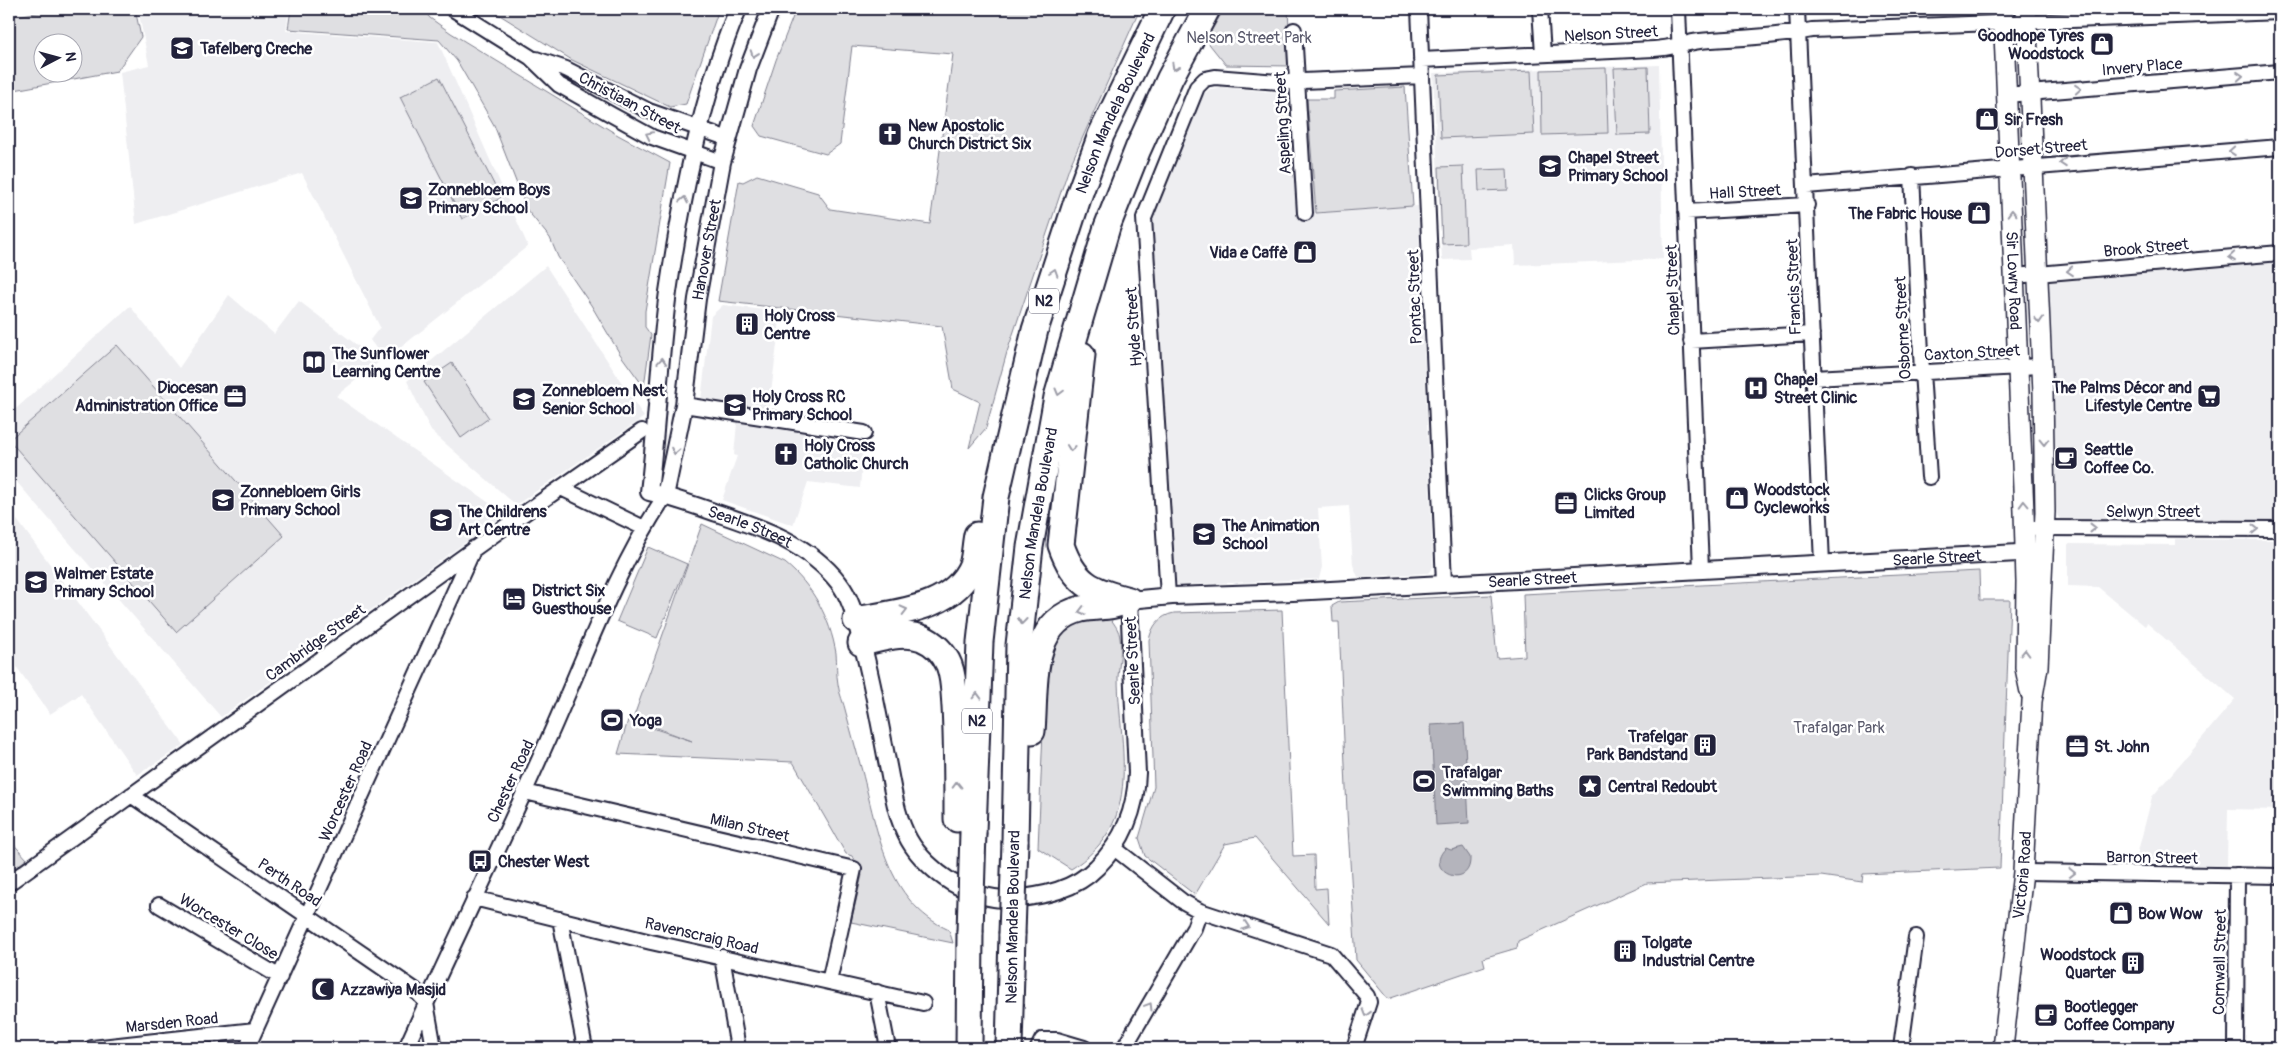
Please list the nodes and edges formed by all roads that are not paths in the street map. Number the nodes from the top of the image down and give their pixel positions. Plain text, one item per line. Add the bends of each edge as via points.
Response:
1 (454, 9) edge
2 (738, 9) edge
3 (770, 9) edge
4 (1162, 9) edge
5 (1207, 9) edge
6 (1419, 9) edge
7 (1540, 9) edge
8 (1678, 9) edge
9 (1797, 9) edge
10 (2280, 12) edge
11 (2026, 15) edge
12 (2003, 16) edge
13 (1294, 30) dead end
14 (1798, 32) junction
15 (1679, 47) junction
16 (1543, 54) junction
17 (530, 57) junction
18 (1421, 60) junction
19 (2280, 72) edge
20 (1422, 76) junction
21 (1297, 80) junction
22 (2029, 93) junction
23 (2006, 95) junction
24 (699, 129) junction
25 (728, 139) junction
26 (2280, 147) edge
27 (694, 154) junction
28 (722, 162) junction
29 (2033, 166) junction
30 (2010, 168) junction
31 (1912, 176) junction
32 (1806, 186) junction
33 (1807, 205) junction
34 (1686, 212) junction
35 (1305, 213) dead end
36 (1108, 227) junction
37 (2280, 252) edge
38 (2037, 274) junction
39 (2014, 276) junction
40 (1035, 330) junction
41 (1812, 334) junction
42 (1691, 340) junction
43 (2042, 366) junction
44 (2018, 367) junction
45 (1922, 372) junction
46 (1814, 378) junction
47 (684, 405) junction
48 (642, 431) dead end
49 (864, 434) dead end
50 (1929, 477) dead end
51 (560, 488) junction
52 (657, 494) junction
53 (644, 528) junction
54 (2025, 528) junction
55 (2044, 528) junction
56 (2280, 529) edge
57 (474, 548) junction
58 (2034, 552) junction
59 (1822, 563) junction
60 (1701, 569) junction
61 (1444, 583) junction
62 (1168, 596) junction
63 (1129, 600) junction
64 (859, 631) junction
65 (525, 792) junction
66 (131, 796) junction
67 (965, 833) junction
68 (1019, 843) junction
69 (1114, 848) junction
70 (2023, 872) junction
71 (2237, 875) junction
72 (2280, 876) edge
73 (9, 883) edge
74 (474, 898) junction
75 (159, 905) dead end
76 (1200, 911) junction
77 (308, 915) junction
78 (560, 918) junction
79 (1916, 937) dead end
80 (722, 957) junction
81 (280, 977) junction
82 (829, 982) junction
83 (877, 992) junction
84 (426, 1002) junction
85 (923, 1003) dead end
86 (255, 1030) junction
87 (1040, 1044) edge
88 (92, 1048) edge
89 (247, 1048) edge
90 (406, 1048) edge
91 (434, 1048) edge
92 (585, 1048) edge
93 (738, 1048) edge
94 (888, 1048) edge
95 (969, 1048) edge
96 (1009, 1048) edge
97 (1084, 1048) edge
98 (1124, 1048) edge
99 (1354, 1048) edge
100 (1901, 1048) edge
101 (2003, 1048) edge
102 (2236, 1048) edge

1 - 17 street, Christiaan Street
2 - 24 street, Hanover Street
3 -> 25 street, Hanover Street
40 -> 4 highway, Nelson Mandela Boulevard / N2 via 1101,135
5 -> 36 highway, Nelson Mandela Boulevard / N2 via 1170,78
6 - 18 street, Pontac Street
7 - 16 street
8 - 15 street, Chapel Street
9 - 14 street, Francis Street
10 - 11 street, Nelson Street
11 - 12 street, Nelson Street
11 - 22 main road, Sir Lowry Road
12 - 14 street, Nelson Street
12 - 23 main road, Sir Lowry Road
13 - 21 street, Aspeling Street
14 - 15 street, Nelson Street via 1697,42
14 - 32 street, Francis Street
15 - 16 street, Nelson Street
15 - 34 street, Chapel Street
16 - 18 street, Nelson Street
17 - 24 street, Christiaan Street via 566,69 649,111
27 -> 17 street, Christiaan Street via 652,137 574,93 559,84
18 - 20 street, Pontac Street
22 -> 19 street, Invery Place
20 - 21 street
20 - 61 street, Pontac Street
21 - 35 street, Aspeling Street
21 - 62 street, Hyde Street via 1205,79 1197,87 1144,218
22 - 23 street, Invery Place
22 - 29 main road, Sir Lowry Road
23 - 30 main road, Sir Lowry Road
24 - 25 street, Christiaan Street
24 - 27 street, Hanover Street
25 - 28 street, Hanover Street
26 -> 29 street, Dorset Street
27 - 28 street, Christiaan Street
52 -> 27 street, Hanover Street via 668,293
28 - 47 street, Hanover Street via 697,299
29 - 30 street, Dorset Street
29 - 38 main road, Sir Lowry Road
30 - 31 street, Dorset Street
39 -> 30 main road, Sir Lowry Road
31 - 32 street, Dorset Street
31 - 45 street, Osborne Street
32 - 33 street, Francis Street
33 - 34 street, Hall Street
33 - 41 street, Francis Street
34 - 42 street, Chapel Street
36 -> 63 highway via 1081,359 1061,545 1068,566 1081,581 1110,596
36 -> 68 highway, Nelson Mandela Boulevard / N2 via 1057,397 1030,547 1019,646
37 -> 38 street, Brook Street
38 - 39 street, Brook Street
38 -> 43 main road, Sir Lowry Road
39 - 44 main road, Sir Lowry Road
64 -> 40 highway via 936,601 955,590 972,564 984,486 1008,386
67 -> 40 highway, Nelson Mandela Boulevard / N2 via 990,540 996,497
41 - 42 street
41 - 46 street, Francis Street
42 - 60 street, Chapel Street
43 - 44 street, Caxton Street
43 -> 55 main road, Sir Lowry Road
44 - 45 street, Caxton Street
54 -> 44 main road, Sir Lowry Road
45 - 46 street, Caxton Street
45 - 50 street, Osborne Street
46 - 59 street, Francis Street
47 - 49 street
47 -> 52 street, Hanover Street
48 - 51 street, Cambridge Street
51 - 53 street
51 - 57 street, Cambridge Street
52 - 53 street, Chester Road
52 - 64 street, Searle Street via 757,527 807,551 840,584 849,599
53 - 65 street, Chester Road via 584,655
54 - 55 street, Selwyn Street
54 - 58 main road, Sir Lowry Road
55 -> 56 street, Selwyn Street
55 - 58 main road, Victoria Road
57 - 66 street, Cambridge Street
57 - 77 street, Worcester Road
58 - 59 street, Searle Street
58 - 70 main road, Victoria Road via 2025,668 2032,701
59 - 60 street, Searle Street
60 - 61 street, Searle Street
61 - 62 street, Searle Street
62 - 63 street, Searle Street
63 -> 68 highway via 1118,606 1080,610 1062,618 1048,630 1039,649
63 - 69 street, Searle Street via 1136,790 1126,829
67 -> 64 highway via 953,678 948,664 941,652 922,638
64 - 69 street, Searle Street via 897,810 909,840 924,860 946,879 970,893 1002,899 1037,897 1074,884 1096,868
65 - 74 street, Chester Road
65 - 82 street, Milan Street via 854,869
66 - 73 street, Cambridge Street
66 - 77 street, Perth Road
67 - 95 highway, Nelson Mandela Boulevard / N2, bridge
68 - 96 highway, Nelson Mandela Boulevard / N2, bridge
69 - 76 street via 1182,902
70 -> 71 street, Barron Street
70 - 101 main road, Victoria Road
71 - 72 street, Barron Street
71 - 102 street, Cornwall Street
74 - 78 street, Ravenscraig Road
74 - 84 street, Chester Road
75 - 81 street, Worcester Close
98 -> 76 street via 1194,928
76 -> 99 street via 1330,954 1369,1002
77 - 81 street, Worcester Road
77 - 84 street, Perth Road via 416,990
78 - 80 street, Ravenscraig Road
78 - 92 street
79 - 100 street
80 - 82 street, Ravenscraig Road
80 - 93 street
81 - 86 street, Worcester Road
82 - 83 street, Ravenscraig Road
83 - 85 street, Ravenscraig Road
83 - 94 street
84 - 90 street, Chester Road
84 - 91 street
86 - 88 street, Marsden Road
86 - 89 street, Worcester Road
87 - 97 street via 1057,1040

